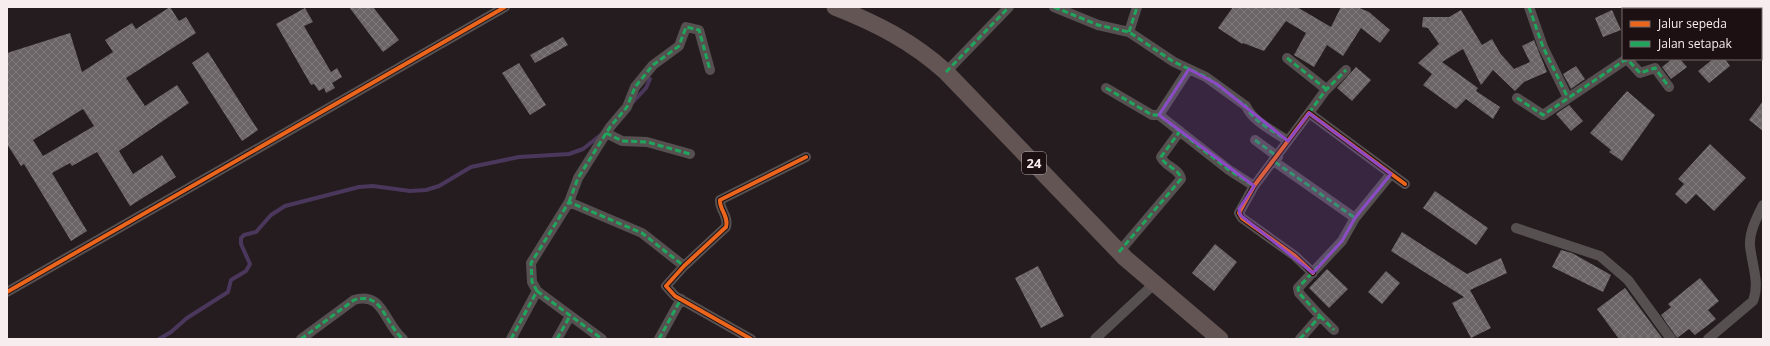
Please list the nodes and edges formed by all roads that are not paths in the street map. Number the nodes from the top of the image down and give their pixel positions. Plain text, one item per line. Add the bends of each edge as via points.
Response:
1 (505, 7) edge
2 (835, 7) edge
3 (1009, 7) edge
4 (1054, 7) edge
5 (1137, 7) edge
6 (1529, 7) edge
7 (1129, 32) junction
8 (1287, 58) dead end
9 (1189, 69) junction
10 (710, 70) dead end
11 (1346, 70) dead end
12 (946, 72) junction
13 (1669, 87) dead end
14 (1106, 88) dead end
15 (1326, 90) junction
16 (1517, 98) dead end
17 (1568, 98) junction
18 (1309, 113) junction
19 (1159, 115) junction
20 (1180, 131) junction
21 (606, 134) junction
22 (1255, 140) dead end
23 (1288, 141) junction
24 (690, 154) dead end
25 (806, 157) dead end
26 (1276, 159) junction
27 (1391, 174) junction
28 (1405, 184) dead end
29 (1254, 186) junction
30 (569, 202) junction
31 (1763, 205) edge
32 (1355, 218) junction
33 (1516, 228) dead end
34 (1119, 252) junction
35 (684, 266) junction
36 (1313, 273) junction
37 (1154, 284) junction
38 (537, 291) junction
39 (7, 292) edge
40 (681, 299) junction
41 (570, 316) junction
42 (1320, 316) junction
43 (1334, 330) dead end
44 (301, 339) edge
45 (403, 339) edge
46 (510, 339) edge
47 (557, 339) edge
48 (602, 339) edge
49 (659, 339) edge
50 (751, 339) edge
51 (1095, 339) edge
52 (1220, 339) edge
53 (1300, 339) edge
54 (1671, 339) edge
55 (1708, 339) edge

1 - 39 street
2 - 12 highway, 24 via 893,33 923,52
3 - 12 street
4 - 7 street via 1098,25
5 - 7 street
6 - 17 street via 1543,47
7 - 9 street
8 - 15 street
9 - 19 street
9 - 23 street via 1217,84 1246,106 1253,117
10 - 21 street via 699,30 686,27 679,46 653,65 633,91 627,107
11 - 15 street
12 - 34 highway, 24
13 - 17 street via 1656,68 1640,73 1629,60 1625,60
14 - 19 street via 1152,115
15 - 18 street
16 - 17 street via 1543,115
18 - 23 street
18 - 27 street
19 - 20 street
20 - 29 street via 1229,170
20 - 34 street via 1161,157 1181,179
21 - 24 street via 622,141 647,142
21 - 30 street via 578,178
22 - 26 street
23 - 26 street
25 - 35 street via 722,198 719,203 727,220 726,227
26 - 29 street
26 - 32 street
27 - 28 street
27 - 32 street
29 - 36 street via 1239,209 1240,215 1295,256
30 - 35 street via 642,232
30 - 38 street via 531,263 532,282
31 - 55 street via 1750,245 1756,293 1753,301
32 - 36 street via 1342,241
33 - 54 street via 1600,256 1628,280
34 - 37 highway, 24
35 - 40 street via 666,286 666,289
36 - 42 street via 1297,290
37 - 51 street
37 - 52 highway, 24
38 - 41 street
38 - 46 street
40 - 49 street
40 - 50 street
41 - 47 street
41 - 48 street
42 - 43 street
42 - 53 street
44 - 45 street via 354,300 363,297 373,300 379,306

